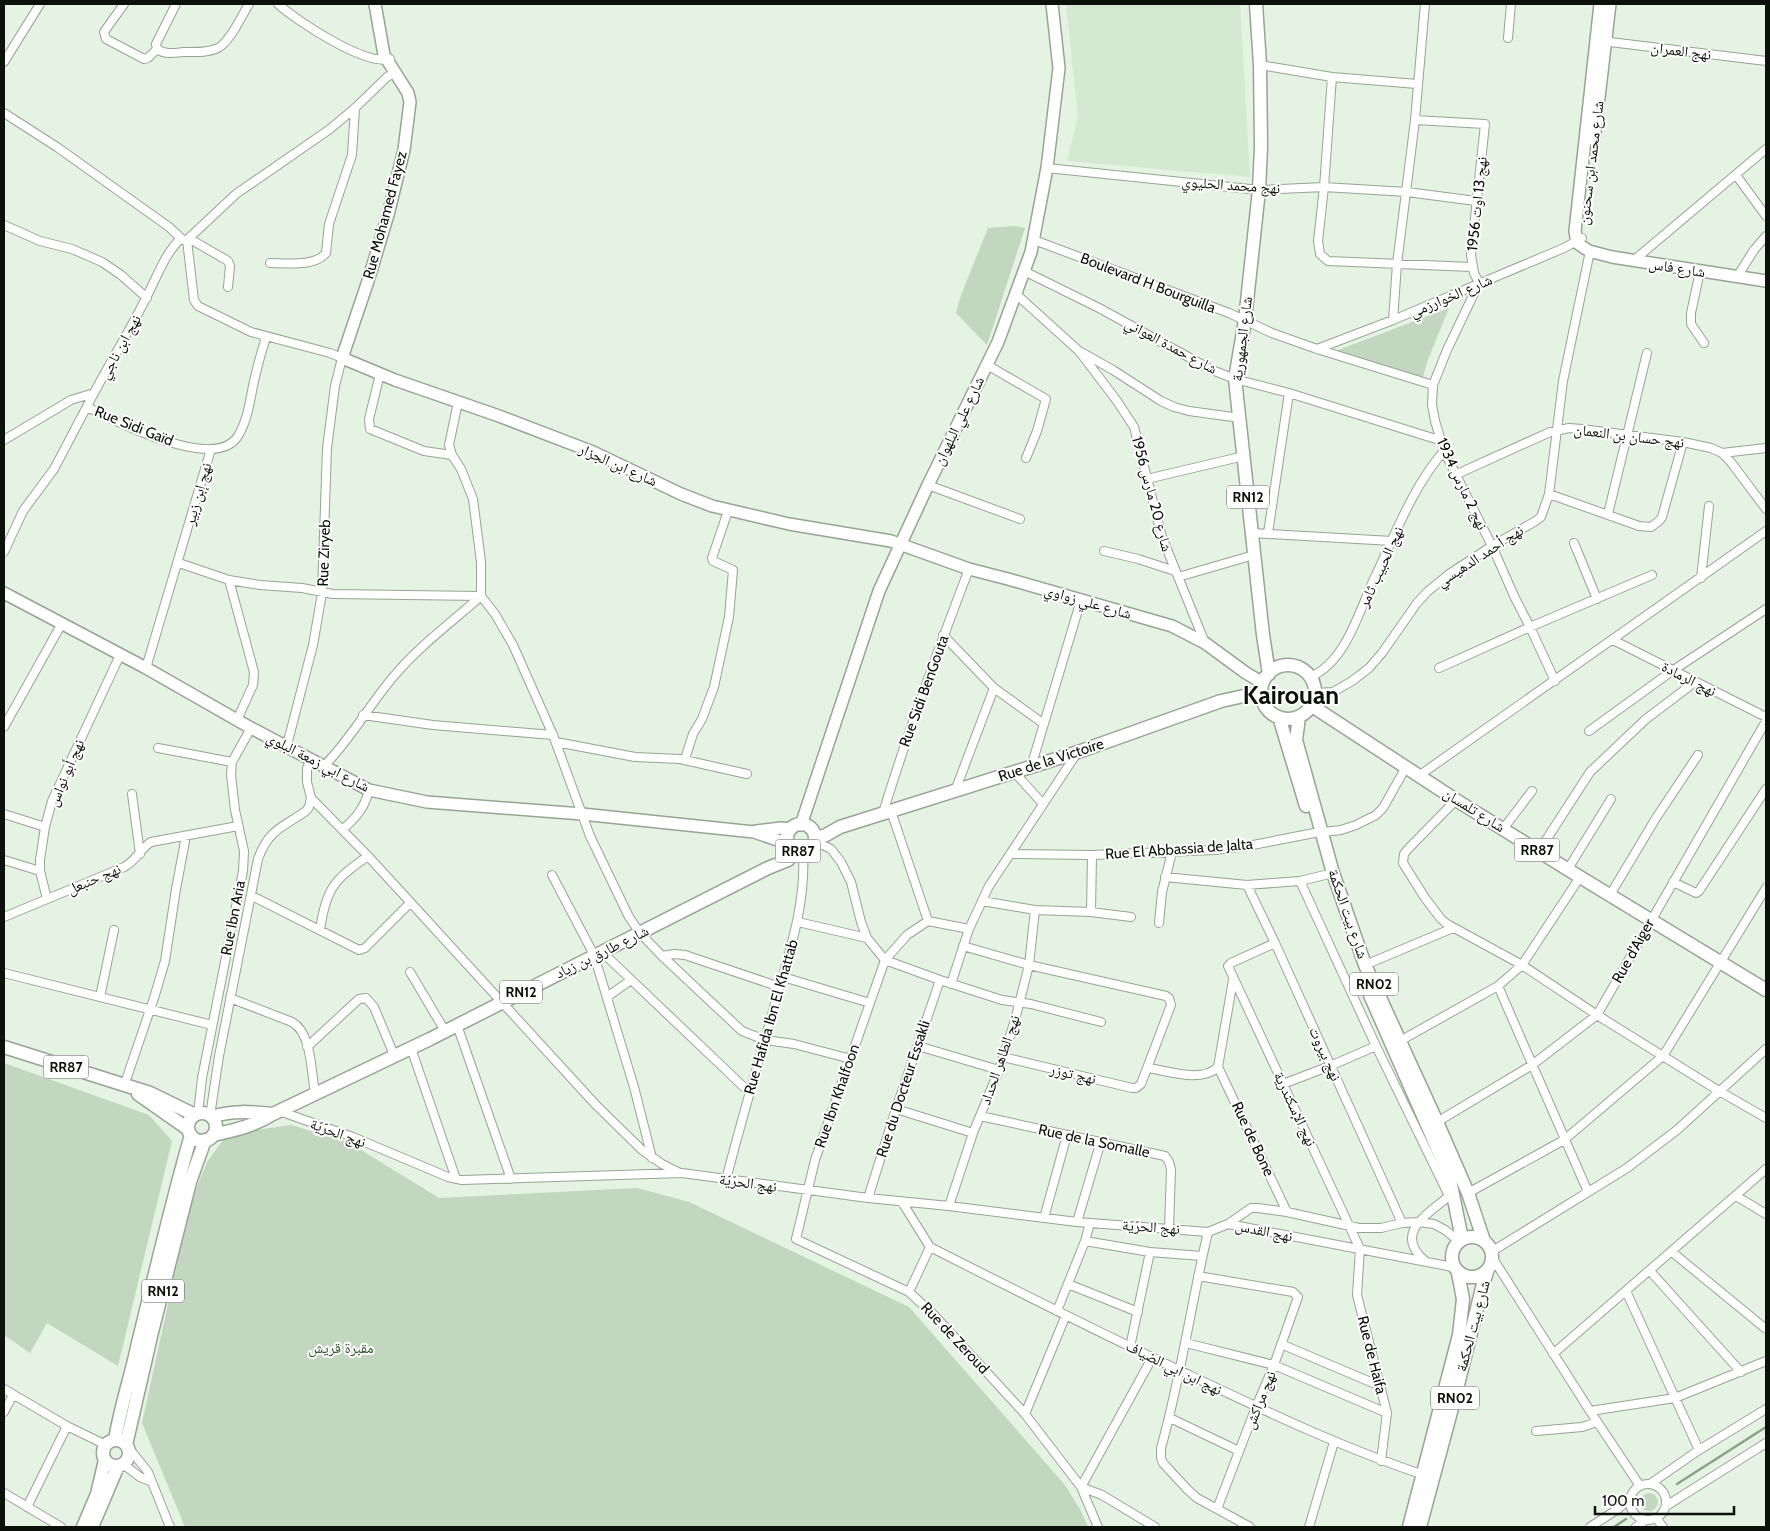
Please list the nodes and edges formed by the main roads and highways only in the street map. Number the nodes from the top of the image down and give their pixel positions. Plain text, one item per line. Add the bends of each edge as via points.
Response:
1 (1256, 4) edge
2 (1265, 683) junction
3 (1312, 706) junction
4 (1279, 717) junction
5 (1299, 717) junction
6 (806, 832) junction
7 (1318, 832) junction
8 (795, 848) junction
9 (768, 868) joint
10 (1329, 874) junction
11 (1766, 990) edge
12 (4, 1047) edge
13 (126, 1087) junction
14 (276, 1112) junction
15 (204, 1115) junction
16 (189, 1132) junction
17 (209, 1137) junction
18 (1460, 1240) junction
19 (1489, 1254) junction
20 (1456, 1270) junction
21 (119, 1444) junction
22 (105, 1460) junction
23 (120, 1465) junction
24 (83, 1527) edge
25 (92, 1527) edge
26 (1409, 1527) edge
27 (1420, 1527) edge

1 - 2 main road, شارع الجمهورية / RN12 via 1260,65 1259,190 1235,379
2 - 3 main road via 1282,666 1305,671 1314,684
2 - 4 main road via 1266,707
2 - 6 main road, Rue de la Victoire / RR87 via 1078,752 840,826 826,835
3 - 5 main road
3 - 11 main road, شارع تلمسان / RR87 via 1456,800
4 - 5 main road
4 - 7 main road, شارع بيت الحكمة / RN02
5 - 7 main road, شارع بيت الحكمة / RN02 via 1296,740
6 - 8 main road, RR87 via 810,848
6 - 8 main road, RR87 via 788,836
7 - 10 main road, شارع بيت الحكمة / RN02
8 - 9 main road, شارع طارق بن زياد / RR87 via 788,860
9 - 14 main road, شارع طارق بن زياد / RN12 via 411,1048
10 - 18 main road, شارع بيت الحكمة / RN02 via 1357,966 1449,1175
10 - 19 main road, شارع بيت الحكمة / RN02 via 1365,965 1468,1193
12 - 13 main road, RR87
13 - 15 main road, RR87
13 - 16 main road, RR87
14 - 15 main road
14 - 17 main road, شارع طارق بن زياد / RN12 via 250,1126
15 - 16 main road via 191,1118
15 - 17 main road via 216,1126
16 - 17 main road, RR87 via 200,1140
16 - 21 main road, RN12 via 118,1420
17 - 21 main road, RN12 via 190,1182 152,1332
18 - 19 main road via 1477,1238
18 - 20 main road, شارع بيت الحكمة / RN02 via 1453,1248 1451,1258
19 - 20 main road, شارع بيت الحكمة via 1478,1277 1464,1277
19 - 27 main road, شارع بيت الحكمة / RN02
20 - 26 main road, شارع بيت الحكمة / RN02 via 1463,1299 1460,1335
21 - 22 main road, RN12 via 104,1450
21 - 23 main road, RN12 via 129,1457
22 - 23 main road via 113,1466
22 - 24 main road, RN12 via 97,1494
23 - 25 main road, RN12

